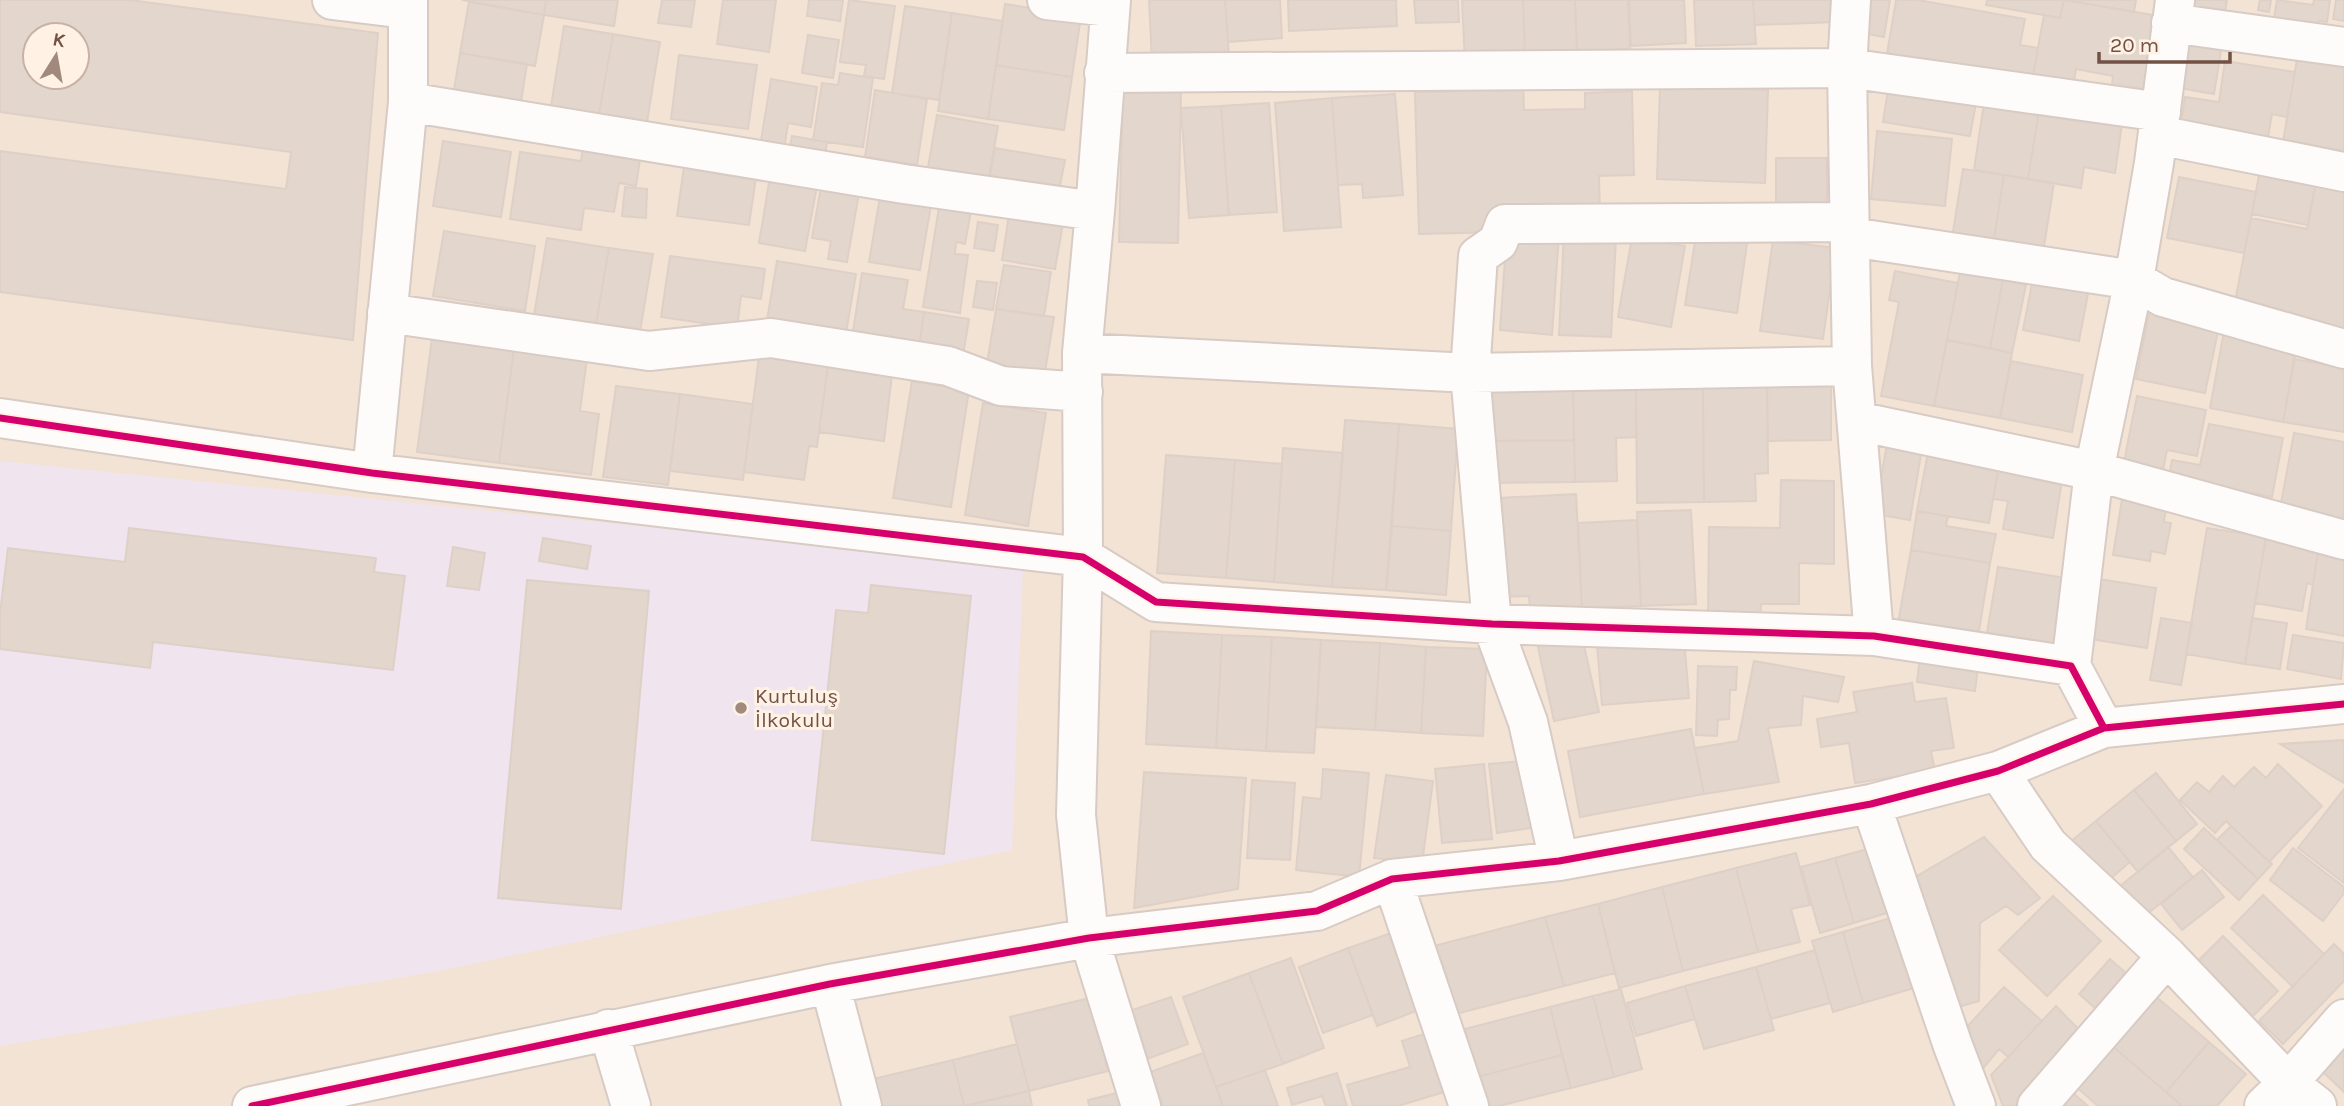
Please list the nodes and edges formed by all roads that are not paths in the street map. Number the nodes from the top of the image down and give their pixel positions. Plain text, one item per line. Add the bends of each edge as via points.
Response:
1 (332, 0) edge
2 (1047, 0) edge
3 (1851, 0) edge
4 (1110, 4) edge
5 (407, 5) edge
6 (2173, 11) edge
7 (2344, 47) edge
8 (1847, 68) junction
9 (1104, 73) junction
10 (408, 102) junction
11 (2160, 124) junction
12 (2344, 172) edge
13 (1095, 211) junction
14 (1850, 229) junction
15 (2134, 280) junction
16 (387, 313) junction
17 (2344, 349) edge
18 (1082, 353) junction
19 (1852, 366) junction
20 (1470, 373) junction
21 (1083, 392) junction
22 (0, 418) edge
23 (1857, 422) junction
24 (2094, 471) junction
25 (372, 473) junction
26 (2344, 540) edge
27 (1083, 557) junction
28 (1492, 624) junction
29 (1874, 636) junction
30 (2071, 666) junction
31 (2344, 704) edge
32 (2104, 728) junction
33 (1998, 771) junction
34 (1871, 804) junction
35 (1559, 861) junction
36 (1392, 880) junction
37 (1089, 938) junction
38 (2166, 956) junction
39 (830, 984) junction
40 (2344, 1019) edge
41 (608, 1029) junction
42 (2276, 1095) edge
43 (327, 1099) edge
44 (1462, 1104) edge
45 (252, 1106) edge
46 (631, 1106) edge
47 (862, 1106) edge
48 (1140, 1106) edge
49 (1976, 1106) edge
50 (2037, 1106) edge
51 (2317, 1106) edge

1 - 5 street
2 - 4 street
3 - 8 street
4 - 9 street
5 - 10 street
6 - 7 street
6 - 11 street
8 - 9 street
8 - 11 street
8 - 14 street
9 - 13 street
10 - 13 street
10 - 16 street
11 - 12 street
11 - 15 street
13 - 18 street
14 - 15 street
14 - 19 street
14 - 20 street via 1505,224 1498,242 1478,256
15 - 17 street via 2163,297
15 - 24 street
16 - 21 street via 649,351 771,338 948,366 1001,386
16 - 25 street
18 - 20 street
18 - 21 street
19 - 20 street
19 - 23 street
20 - 28 street
21 - 27 street
22 - 25 street
23 - 24 street
23 - 29 street
24 - 26 street
24 - 30 street
25 - 27 street
27 - 28 street via 1156,601
27 - 37 street via 1076,815
28 - 29 street
28 - 35 street via 1528,722
29 - 30 street
30 - 32 street
31 - 32 street
32 - 33 street
33 - 34 street
33 - 38 street via 2048,845
34 - 35 street
34 - 49 street
35 - 36 street
36 - 37 street via 1317,911
36 - 44 street
37 - 39 street
37 - 48 street
38 - 42 street
38 - 50 street
39 - 41 street
39 - 47 street
40 - 42 street
41 - 43 street
41 - 46 street
42 - 51 street
43 - 45 street

